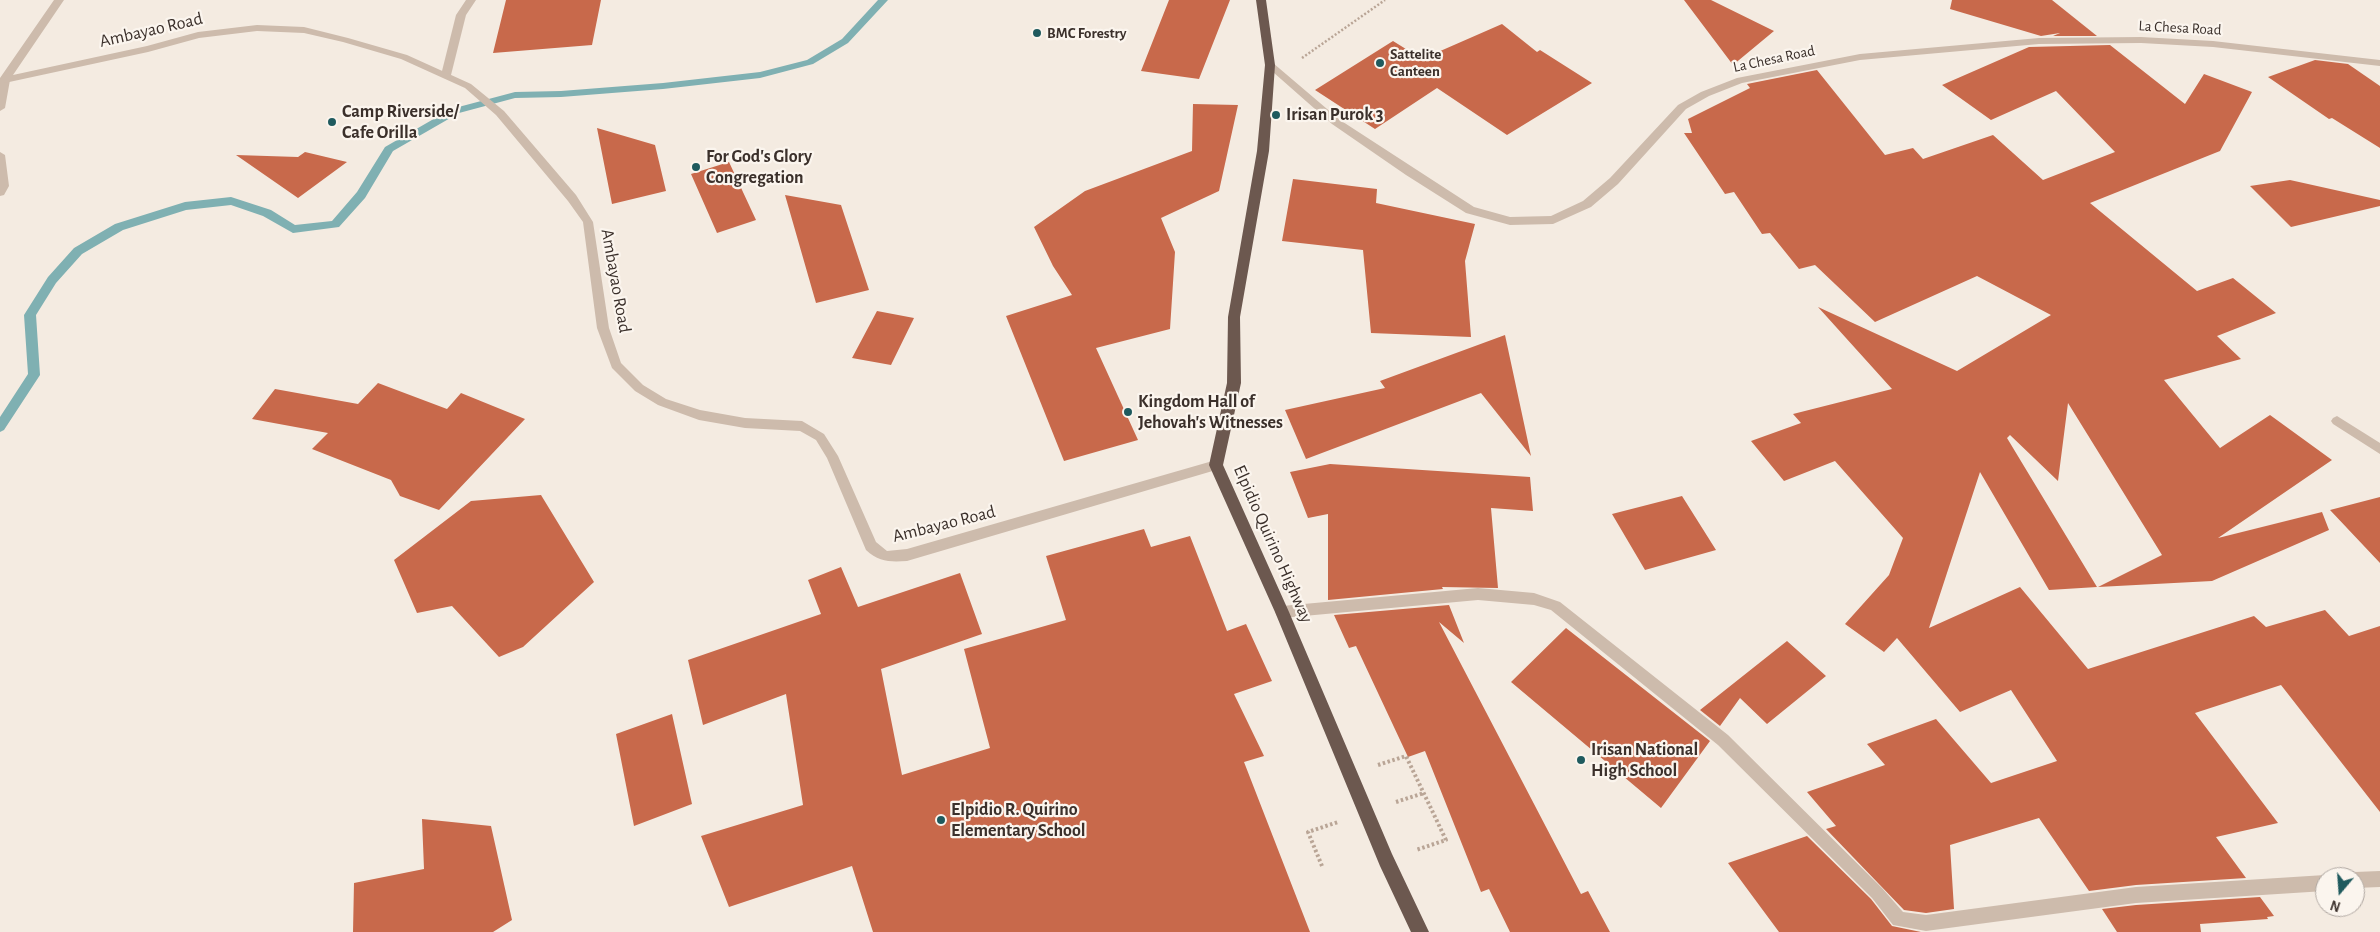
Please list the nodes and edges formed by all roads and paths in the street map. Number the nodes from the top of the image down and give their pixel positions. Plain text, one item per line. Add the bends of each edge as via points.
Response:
1 (59, 0) edge
2 (472, 0) edge
3 (1261, 0) edge
4 (1386, 0) edge
5 (2380, 63) edge
6 (1275, 70) junction
7 (446, 75) junction
8 (3, 80) edge
9 (0, 108) edge
10 (0, 155) edge
11 (0, 192) edge
12 (2337, 421) dead end
13 (2380, 449) edge
14 (1216, 465) junction
15 (1282, 612) junction
16 (1406, 756) dead end
17 (1424, 793) junction
18 (1399, 801) dead end
19 (1328, 825) dead end
20 (1446, 840) dead end
21 (1322, 866) dead end
22 (2380, 879) edge
23 (2365, 880) edge
24 (2315, 883) edge
25 (1420, 932) edge

1 - 8 street
2 - 7 street via 461,15
3 - 6 highway, Elpidio Quirino Highway
4 - 6 path
5 - 6 street, La Chesa Road via 2213,44 2141,40 2039,41 1860,57 1740,80 1705,94 1682,107 1614,181 1587,204 1553,220 1510,221 1470,210 1418,177 1336,122
6 - 14 highway, Elpidio Quirino Highway via 1234,316 1234,383
7 - 8 street, Ambayao Road via 404,57 312,32 257,28 198,35
7 - 14 street, Ambayao Road via 468,86 500,113 572,198 588,222 603,328 616,365 639,388 662,402 699,415 744,423 802,426 820,437 832,456 871,546 880,555 907,555
8 - 9 street
10 - 11 street via 4,186
12 - 13 street
14 - 15 highway, Elpidio Quirino Highway
15 - 24 street via 1478,594 1534,599 1555,606 1723,740 1877,893 1899,919 1926,923 2136,895
15 - 25 highway, Elpidio Quirino Highway via 1382,852
16 - 17 path
17 - 18 path
17 - 20 path
19 - 21 path via 1308,832
22 - 23 street

